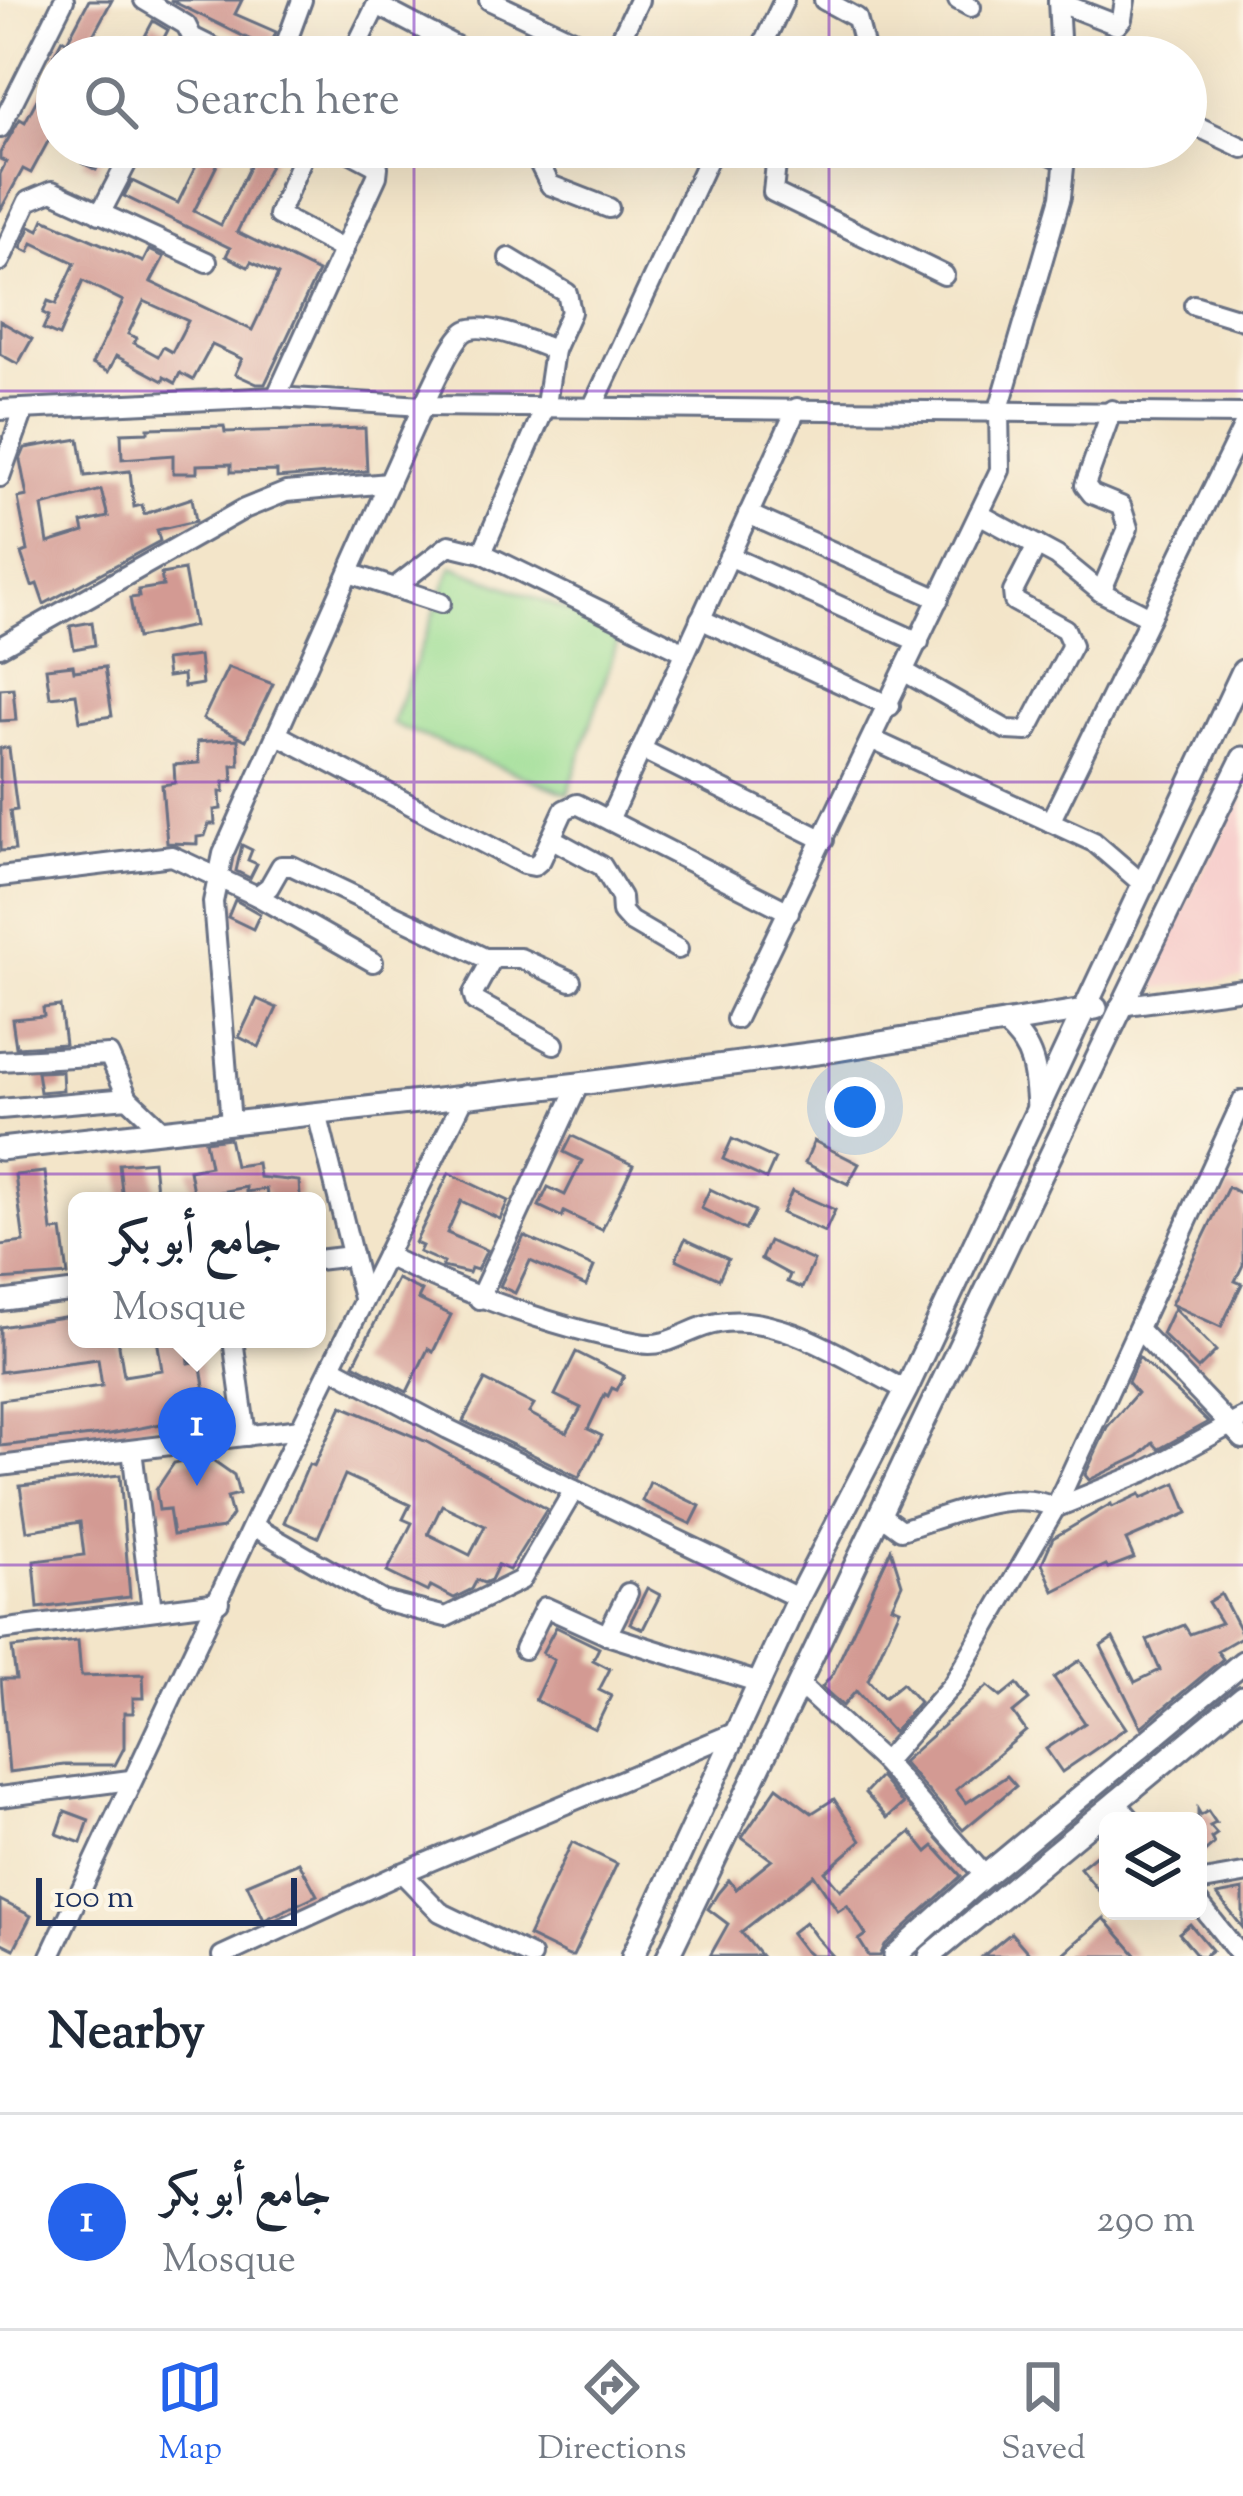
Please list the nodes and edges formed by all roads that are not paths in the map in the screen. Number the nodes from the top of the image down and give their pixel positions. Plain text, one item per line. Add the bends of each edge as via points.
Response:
1 (64, 0) edge
2 (144, 0) edge
3 (302, 0) edge
4 (489, 0) edge
5 (639, 0) edge
6 (784, 0) edge
7 (824, 0) edge
8 (1125, 0) edge
9 (1058, 1) edge
10 (378, 2) edge
11 (433, 34) joint
12 (46, 36) edge
13 (191, 36) edge
14 (288, 36) edge
15 (361, 36) edge
16 (437, 36) edge
17 (565, 36) edge
18 (621, 36) edge
19 (767, 36) edge
20 (859, 36) edge
21 (1059, 36) edge
22 (36, 56) edge
23 (0, 128) edge
24 (1207, 131) edge
25 (1243, 148) edge
26 (124, 168) edge
27 (298, 168) edge
28 (378, 168) edge
29 (542, 168) edge
30 (704, 168) edge
31 (776, 168) edge
32 (1064, 168) edge
33 (609, 208) dead end
34 (100, 214) junction
35 (344, 250) junction
36 (509, 257) dead end
37 (0, 261) edge
38 (206, 262) dead end
39 (944, 275) dead end
40 (1194, 304) dead end
41 (1243, 320) edge
42 (554, 350) junction
43 (276, 397) junction
44 (546, 405) junction
45 (423, 406) junction
46 (593, 406) junction
47 (796, 407) junction
48 (999, 409) junction
49 (0, 410) edge
50 (24, 410) junction
51 (1112, 410) junction
52 (1243, 414) edge
53 (1243, 427) edge
54 (0, 477) edge
55 (389, 483) junction
56 (748, 514) junction
57 (979, 514) junction
58 (1037, 545) junction
59 (482, 553) junction
60 (729, 556) junction
61 (349, 573) junction
62 (394, 588) junction
63 (1101, 592) junction
64 (939, 598) junction
65 (441, 603) dead end
66 (1150, 617) junction
67 (700, 619) junction
68 (919, 642) junction
69 (0, 647) edge
70 (685, 652) junction
71 (1243, 670) edge
72 (905, 672) junction
73 (890, 706) junction
74 (278, 735) junction
75 (873, 740) junction
76 (641, 748) junction
77 (1243, 758) edge
78 (608, 820) junction
79 (1050, 822) junction
80 (551, 838) junction
81 (824, 840) junction
82 (0, 877) edge
83 (218, 878) junction
84 (1145, 886) junction
85 (256, 896) junction
86 (789, 912) junction
87 (679, 949) dead end
88 (491, 961) junction
89 (373, 962) dead end
90 (571, 981) dead end
91 (1243, 989) edge
92 (1120, 1006) junction
93 (1086, 1010) junction
94 (736, 1019) dead end
95 (1005, 1023) junction
96 (554, 1044) dead end
97 (0, 1061) edge
98 (579, 1084) junction
99 (466, 1094) junction
100 (128, 1098) junction
101 (1243, 1100) edge
102 (0, 1109) edge
103 (1038, 1112) junction
104 (317, 1113) junction
105 (231, 1123) junction
106 (163, 1131) junction
107 (0, 1150) edge
108 (352, 1256) junction
109 (386, 1256) junction
110 (326, 1259) edge
111 (68, 1292) edge
112 (363, 1298) junction
113 (479, 1299) junction
114 (0, 1301) edge
115 (1139, 1330) junction
116 (234, 1348) edge
117 (331, 1367) junction
118 (906, 1390) junction
119 (1239, 1428) edge
120 (300, 1429) junction
121 (246, 1436) junction
122 (132, 1450) junction
123 (0, 1466) edge
124 (574, 1490) junction
125 (1055, 1508) junction
126 (882, 1516) junction
127 (253, 1526) junction
128 (628, 1593) dead end
129 (799, 1598) junction
130 (219, 1602) junction
131 (152, 1610) junction
132 (0, 1630) edge
133 (607, 1635) junction
134 (524, 1649) dead end
135 (1243, 1662) edge
136 (760, 1683) junction
137 (800, 1685) junction
138 (1243, 1696) edge
139 (736, 1732) junction
140 (884, 1762) junction
141 (130, 1780) junction
142 (0, 1797) edge
143 (1115, 1801) junction
144 (1124, 1812) edge
145 (402, 1874) junction
146 (1243, 1874) edge
147 (985, 1876) junction
148 (1207, 1880) edge
149 (1207, 1914) edge
150 (50, 1956) edge
151 (222, 1956) edge
152 (531, 1956) edge
153 (634, 1956) edge
154 (668, 1956) edge
155 (895, 1956) edge
156 (930, 1956) edge
157 (1241, 1956) edge

1 - 12 street
2 - 13 street
3 - 14 street
4 - 17 street
5 - 18 street
6 - 19 street
7 - 20 street via 856,18
8 - 9 street via 1118,25
9 - 21 street
10 - 11 street
10 - 15 street
11 - 16 street
22 - 23 street
24 - 25 street
26 - 34 street
27 - 35 street via 278,215
28 - 35 street
29 - 33 street via 550,185
30 - 46 street
31 - 39 street via 773,192
32 - 48 street
34 - 37 street via 52,191 38,195 28,200
34 - 38 street
35 - 43 street
36 - 42 street via 567,293 571,312
40 - 41 street
42 - 44 street
42 - 45 street via 468,330
43 - 45 street
43 - 50 street
44 - 45 street
44 - 46 street
44 - 59 street
45 - 55 street
46 - 47 street
47 - 48 street
47 - 56 street
48 - 51 street
48 - 57 street via 1000,470
49 - 50 street
50 - 54 street
51 - 52 street
51 - 63 street via 1084,485 1121,506 1128,528
53 - 66 street
55 - 61 street
55 - 69 street via 286,492 244,509
56 - 60 street
56 - 64 street
57 - 58 street
57 - 64 street
58 - 63 street
58 - 72 street via 1014,601 1065,629 1072,645 1027,731 1007,730
59 - 62 street via 449,545
59 - 70 street
60 - 67 street
60 - 68 street
61 - 62 street
61 - 74 street
62 - 65 street
63 - 66 street
64 - 68 street
66 - 79 street
67 - 70 street
67 - 73 street
68 - 72 street
70 - 76 street
71 - 84 main road
72 - 73 street
73 - 75 street
74 - 80 street via 523,864 541,860
74 - 83 street
75 - 79 street
75 - 81 street
76 - 78 street
76 - 81 street
77 - 92 main road
78 - 80 street via 569,805
78 - 86 street
79 - 84 street via 1094,842
80 - 87 street via 602,866 630,921
81 - 86 street
82 - 83 street via 172,856
83 - 85 street
83 - 105 street via 213,902
84 - 93 main road
85 - 88 street via 281,866 292,866
85 - 89 street
86 - 94 street
88 - 90 street via 520,958
88 - 96 street via 475,1000
91 - 92 street
92 - 93 main road
92 - 126 main road
93 - 95 main road
93 - 103 main road
95 - 98 main road
95 - 103 main road via 1033,1058
97 - 100 street via 110,1055
98 - 99 main road
98 - 113 street
99 - 104 main road
99 - 109 street
100 - 102 street
100 - 106 street
101 - 115 street
103 - 118 main road
104 - 105 main road
104 - 108 street
105 - 106 main road
106 - 107 main road
108 - 110 street
108 - 112 street
109 - 112 street
109 - 113 street
111 - 114 street
112 - 117 street
113 - 118 street via 640,1344 673,1341 712,1323 770,1323
115 - 119 street
115 - 125 street
116 - 121 street
117 - 120 street
117 - 124 street
118 - 129 main road
119 - 125 street
120 - 121 street
120 - 127 street
121 - 122 street
122 - 123 street
122 - 131 street
124 - 127 street via 521,1580 446,1617 383,1601
124 - 129 street
125 - 126 street via 987,1504 901,1530
125 - 140 street via 953,1684
126 - 137 main road
127 - 130 street
128 - 133 street
129 - 136 main road
130 - 131 street
130 - 141 street
131 - 132 street
133 - 134 street via 545,1607
133 - 136 street
135 - 147 main road
136 - 139 main road
137 - 140 street
137 - 154 main road
138 - 143 main road
139 - 145 street
139 - 153 main road
140 - 147 street
141 - 142 street
141 - 150 street
143 - 144 street
143 - 156 main road
145 - 151 street
145 - 152 street via 440,1912
146 - 148 street
147 - 155 main road
149 - 157 street

